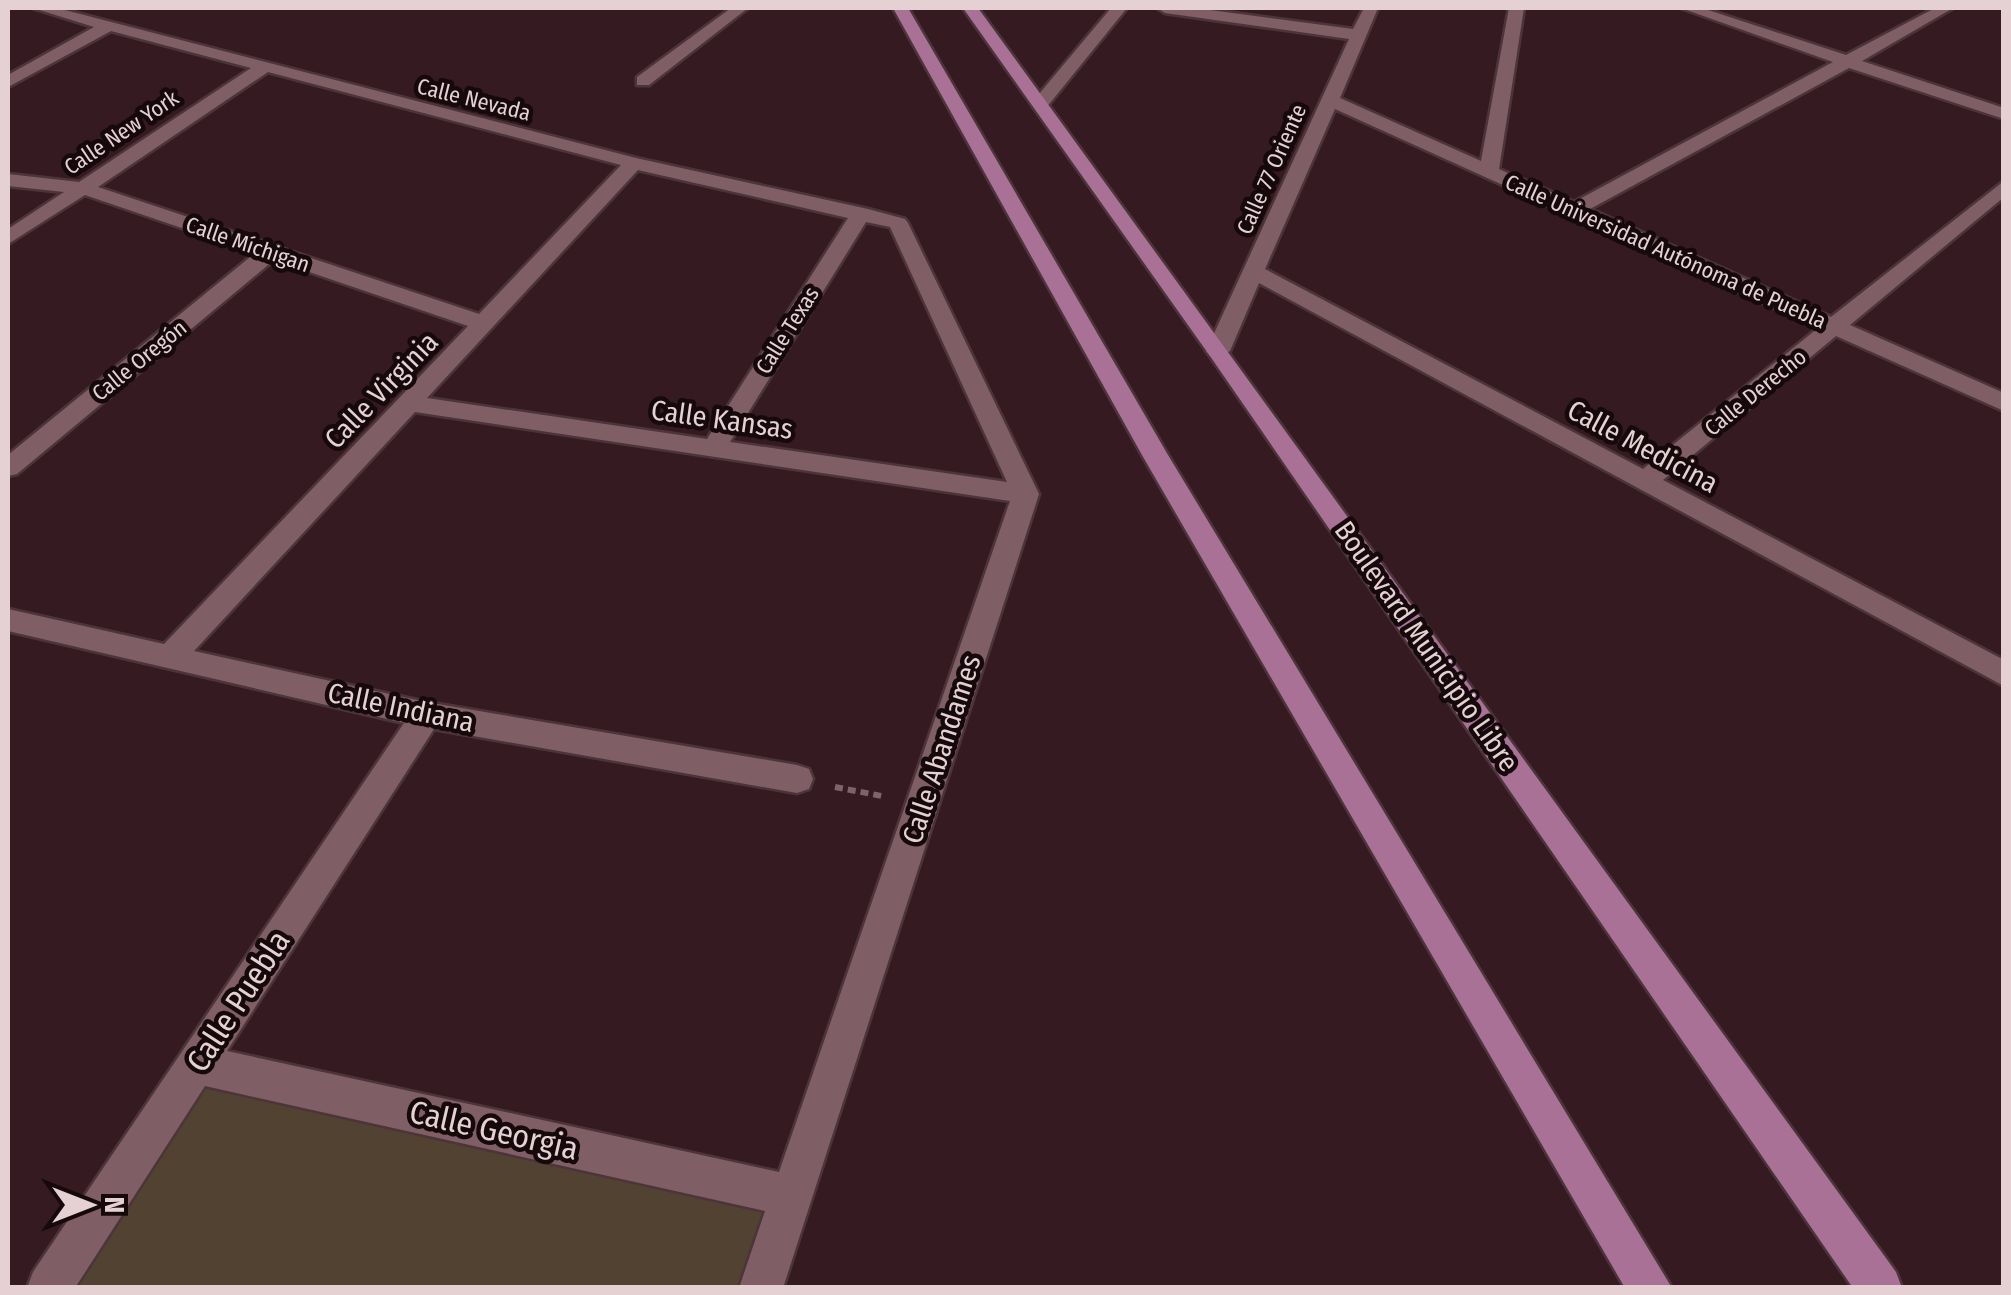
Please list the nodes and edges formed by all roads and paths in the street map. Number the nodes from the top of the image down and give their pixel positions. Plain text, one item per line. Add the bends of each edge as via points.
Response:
1 (41, 8) edge
2 (740, 8) edge
3 (900, 8) edge
4 (970, 8) edge
5 (1119, 8) edge
6 (1165, 8) edge
7 (1370, 8) edge
8 (1516, 8) edge
9 (1688, 8) edge
10 (1946, 8) edge
11 (106, 27) junction
12 (1359, 34) junction
13 (1848, 61) junction
14 (263, 68) junction
15 (644, 81) dead end
16 (8, 82) edge
17 (1328, 99) junction
18 (1040, 104) junction
19 (2004, 114) edge
20 (634, 164) junction
21 (1490, 172) junction
22 (8, 180) edge
23 (83, 188) junction
24 (2004, 188) edge
25 (1574, 210) junction
26 (860, 213) junction
27 (8, 238) edge
28 (271, 251) junction
29 (1254, 271) junction
30 (485, 324) junction
31 (1834, 327) junction
32 (1218, 350) junction
33 (409, 403) junction
34 (2004, 403) edge
35 (714, 448) junction
36 (8, 468) edge
37 (1645, 481) junction
38 (1026, 494) junction
39 (8, 620) edge
40 (170, 657) junction
41 (2004, 674) edge
42 (426, 715) junction
43 (797, 780) joint
44 (922, 804) junction
45 (196, 1064) junction
46 (792, 1196) junction
47 (49, 1288) edge
48 (761, 1288) edge
49 (1650, 1288) edge
50 (1880, 1288) edge

1 - 11 street, Calle Nevada
2 - 15 street
3 - 49 main road via 1155,455
4 - 18 main road, Boulevard Municipio Libre
5 - 18 street
6 - 12 street
7 - 12 street, Calle 77 Oriente
8 - 21 street
9 - 13 street
10 - 13 street
11 - 14 street, Calle Nevada
11 - 16 street
12 - 17 street, Calle 77 Oriente
13 - 19 street
13 - 25 street
14 - 20 street, Calle Nevada
14 - 23 street, Calle New York
17 - 21 street, Calle Universidad Autónoma de Puebla
17 - 29 street, Calle 77 Oriente
18 - 32 main road, Boulevard Municipio Libre
20 - 26 street, Calle Nevada
20 - 30 street, Calle Virginia
21 - 25 street, Calle Universidad Autónoma de Puebla
22 - 23 street, Calle Míchigan
23 - 27 street, Calle New York
23 - 28 street, Calle Míchigan
24 - 31 street, Calle Derecho
25 - 31 street, Calle Universidad Autónoma de Puebla
26 - 35 street, Calle Texas
26 - 38 street, Calle Nevada via 898,223
28 - 30 street, Calle Míchigan
28 - 36 street, Calle Oregón
29 - 32 street, Calle 77 Oriente
29 - 37 street, Calle Medicina
30 - 33 street, Calle Virginia
31 - 34 street, Calle Universidad Autónoma de Puebla
31 - 37 street, Calle Derecho
32 - 50 main road, Boulevard Municipio Libre
33 - 35 street, Calle Kansas
33 - 40 street, Calle Virginia
35 - 38 street, Calle Kansas
37 - 41 street, Calle Medicina
38 - 44 street, Calle Abandames
39 - 40 street, Calle Indiana
40 - 42 street, Calle Indiana
42 - 43 street, Calle Indiana
42 - 45 street, Calle Puebla
43 - 44 path
44 - 46 street, Calle Abandames
45 - 46 street, Calle Georgia
45 - 47 street, Calle Puebla
46 - 48 street, Calle Abandames

